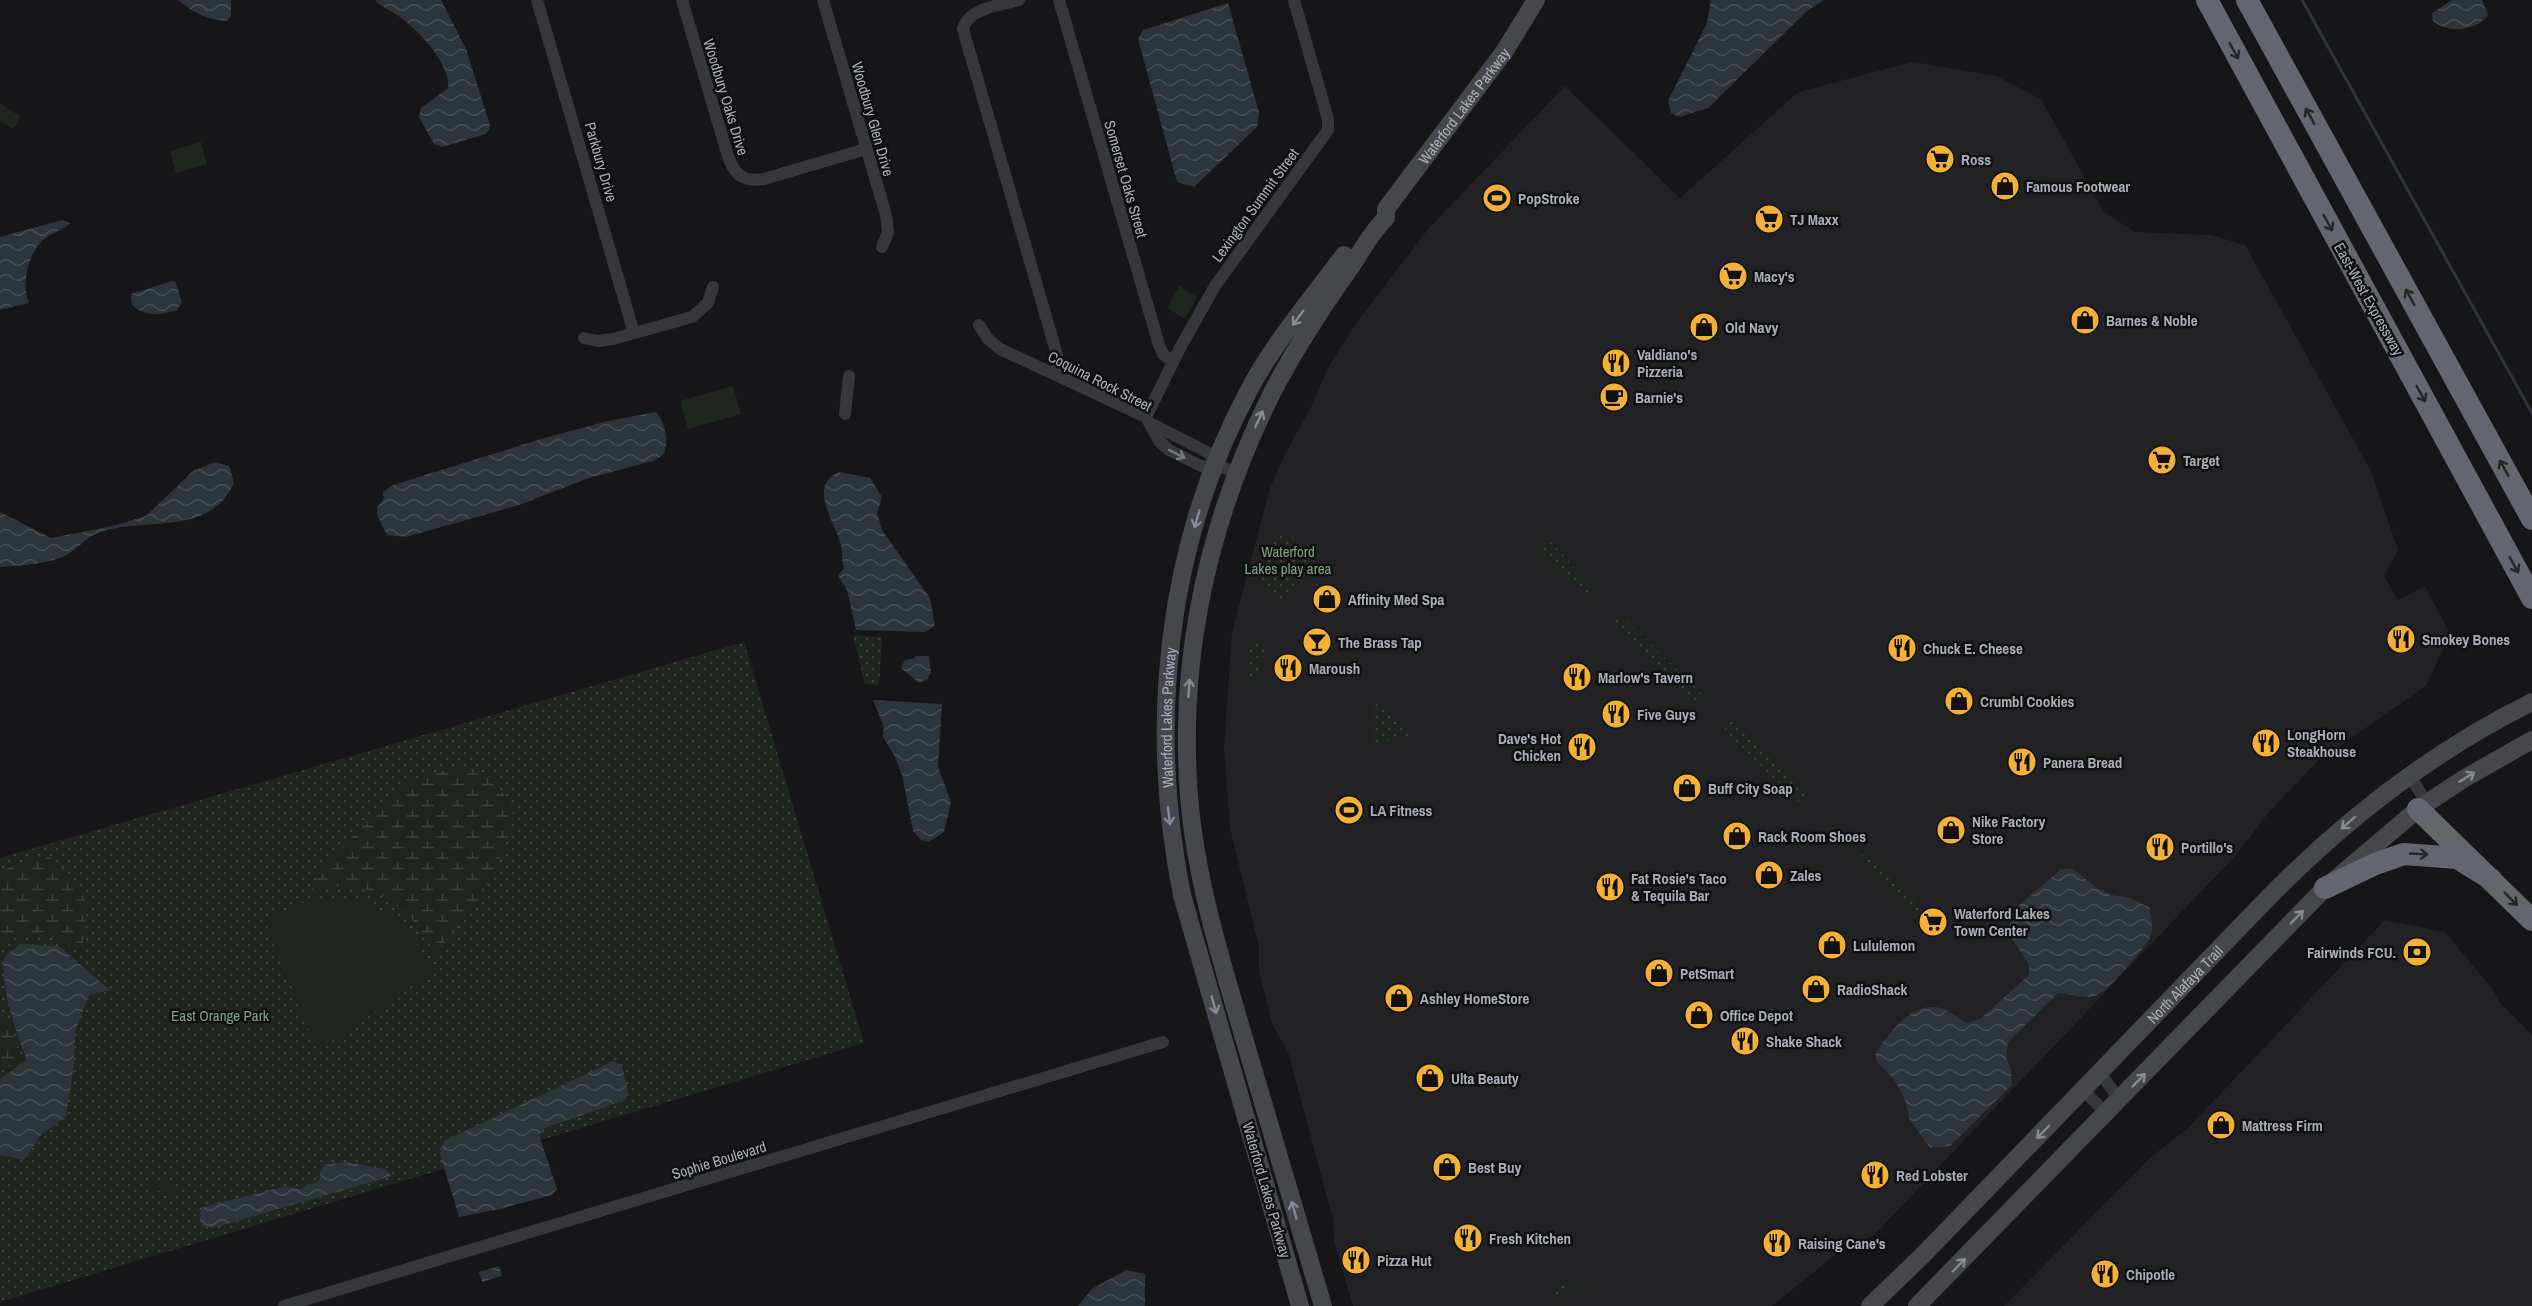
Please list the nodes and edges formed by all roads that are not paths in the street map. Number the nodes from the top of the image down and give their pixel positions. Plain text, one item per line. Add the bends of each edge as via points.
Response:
1 (537, 0) edge
2 (682, 0) edge
3 (823, 0) edge
4 (1018, 0) edge
5 (1059, 0) edge
6 (1294, 0) edge
7 (1536, 0) edge
8 (2206, 0) edge
9 (2247, 0) edge
10 (866, 149) junction
11 (1386, 209) junction
12 (882, 247) dead end
13 (713, 287) dead end
14 (979, 326) dead end
15 (634, 333) junction
16 (584, 338) dead end
17 (1173, 362) junction
18 (1054, 374) junction
19 (849, 376) dead end
20 (845, 414) dead end
21 (1148, 420) junction
22 (1216, 464) junction
23 (1236, 473) junction
24 (2532, 519) edge
25 (2532, 598) edge
26 (2532, 702) edge
27 (2532, 740) edge
28 (1165, 747) junction
29 (1187, 747) junction
30 (2409, 775) junction
31 (2394, 786) junction
32 (2423, 806) junction
33 (2491, 879) junction
34 (2325, 888) junction
35 (2532, 920) edge
36 (1163, 1042) dead end
37 (2100, 1073) junction
38 (2084, 1091) junction
39 (2119, 1099) junction
40 (2106, 1113) junction
41 (1274, 1217) junction
42 (284, 1306) edge
43 (1300, 1306) edge
44 (1309, 1306) edge
45 (1323, 1306) edge
46 (1870, 1306) edge
47 (1917, 1306) edge

1 - 15 street, Parkbury Drive
2 - 10 street, Woodbury Oaks Drive via 727,153 737,174 749,180 764,179
3 - 10 street, Woodbury Glen Drive
4 - 18 street via 971,15 963,29 1057,355
5 - 17 street, Somerset Oaks Street via 1159,345
6 - 17 street, Lexington Summit Street via 1328,130 1223,274
7 - 11 street, Waterford Lakes Parkway via 1504,52
8 -> 25 highway, East-West Expressway
24 -> 9 highway
10 - 12 street, Woodbury Glen Drive via 887,224
11 -> 22 street, Waterford Lakes Parkway via 1372,215 1261,371
23 -> 11 street, Waterford Lakes Parkway via 1288,363 1386,218
13 - 15 street via 708,303 698,314
14 - 18 street, Coquina Rock Street via 993,345
15 - 16 street via 605,340
17 - 21 street, Lexington Summit Street
18 - 21 street, Coquina Rock Street
19 - 20 street
21 - 22 street, Coquina Rock Street via 1159,441 1169,450 1203,467
22 - 23 street, Coquina Rock Street
22 -> 28 street, Waterford Lakes Parkway via 1192,537 1176,606
29 -> 23 street, Waterford Lakes Parkway via 1190,676 1199,606 1215,537
26 - 30 street, North Alafaya Trail
32 -> 27 street
28 - 29 street
28 -> 41 street, Waterford Lakes Parkway via 1168,804 1182,895
45 -> 29 street, Waterford Lakes Parkway via 1209,916 1194,837
30 - 31 street, North Alafaya Trail
30 - 32 street
31 - 32 street
31 -> 37 street, North Alafaya Trail via 2293,873
32 - 33 highway
32 - 34 street
34 -> 33 highway via 2404,854 2457,858
33 -> 35 highway
39 -> 34 street
36 - 42 street, Sophie Boulevard
37 - 38 street, North Alafaya Trail
37 - 39 street
38 - 40 street
38 -> 46 street, North Alafaya Trail
39 - 40 street
47 -> 40 street
41 - 43 street, Waterford Lakes Parkway
41 - 44 street via 1288,1231

